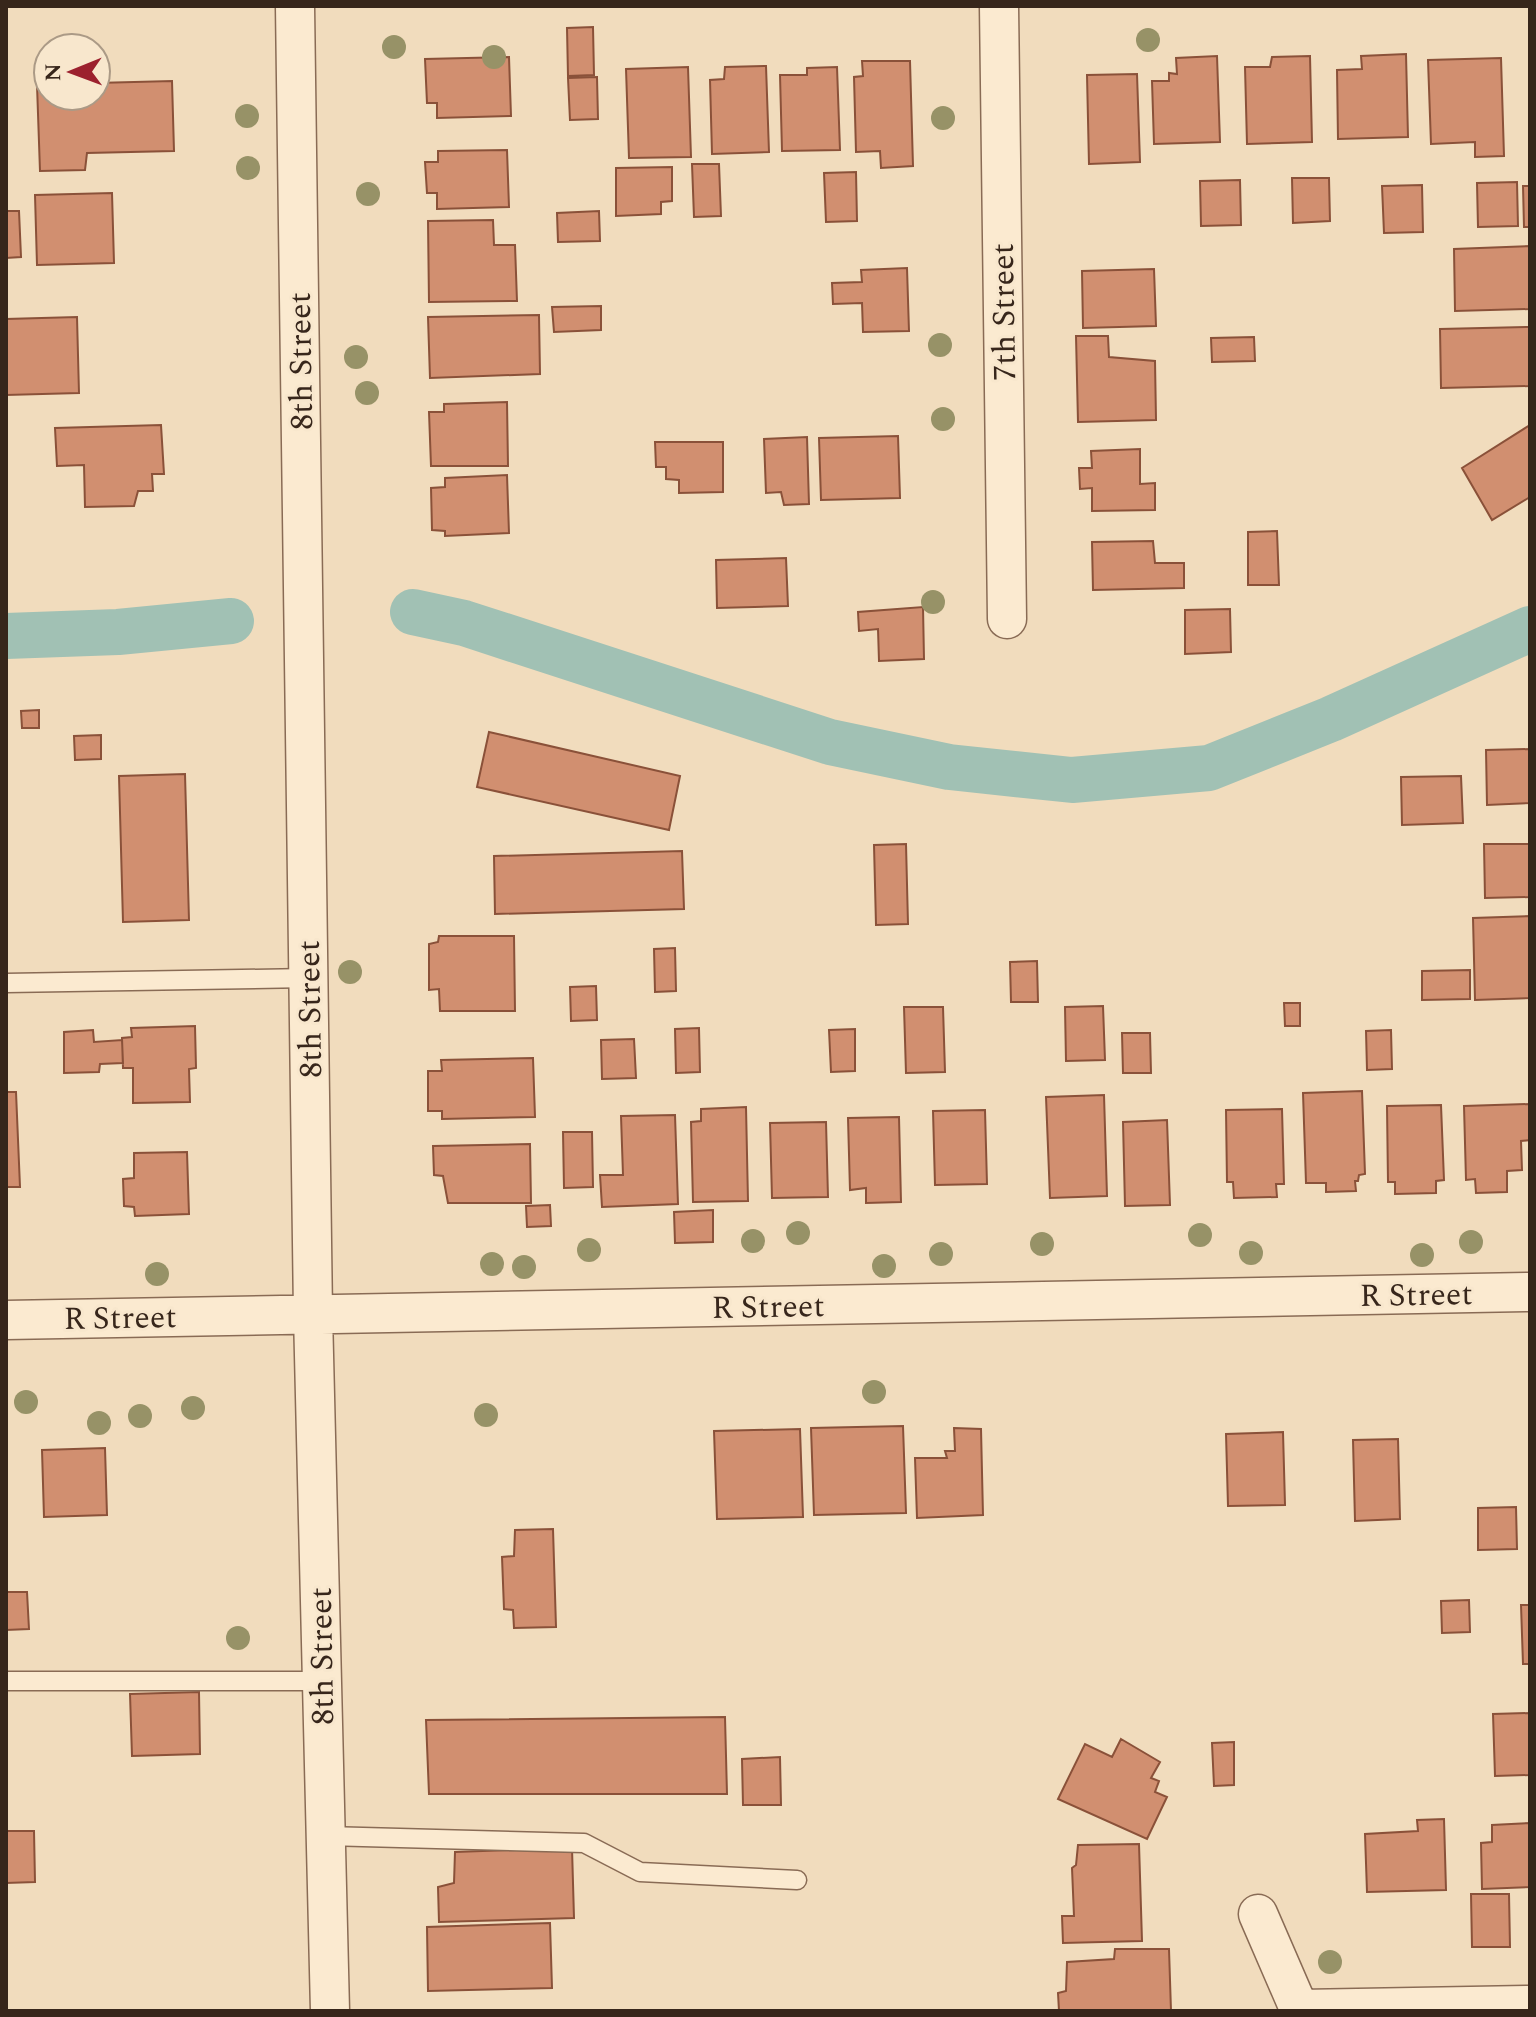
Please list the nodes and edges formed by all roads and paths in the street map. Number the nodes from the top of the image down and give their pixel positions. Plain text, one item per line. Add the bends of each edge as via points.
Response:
1 (295, 6) edge
2 (999, 6) edge
3 (1007, 619) dead end
4 (309, 978) junction
5 (6, 983) edge
6 (1530, 1292) edge
7 (313, 1314) junction
8 (6, 1320) edge
9 (6, 1681) edge
10 (322, 1681) junction
11 (326, 1836) junction
12 (797, 1880) dead end
13 (1258, 1914) dead end
14 (1530, 2005) edge
15 (1301, 2010) edge
16 (330, 2011) edge

1 - 4 street, 8th Street
2 - 3 street, 7th Street
4 - 5 lane
4 - 7 street, 8th Street
6 - 7 street, R Street
7 - 8 street, R Street
7 - 10 street, 8th Street
9 - 10 lane
10 - 11 street, 8th Street
11 - 12 lane via 584,1843 640,1872
11 - 16 street, 8th Street
13 - 15 street
14 - 15 street

